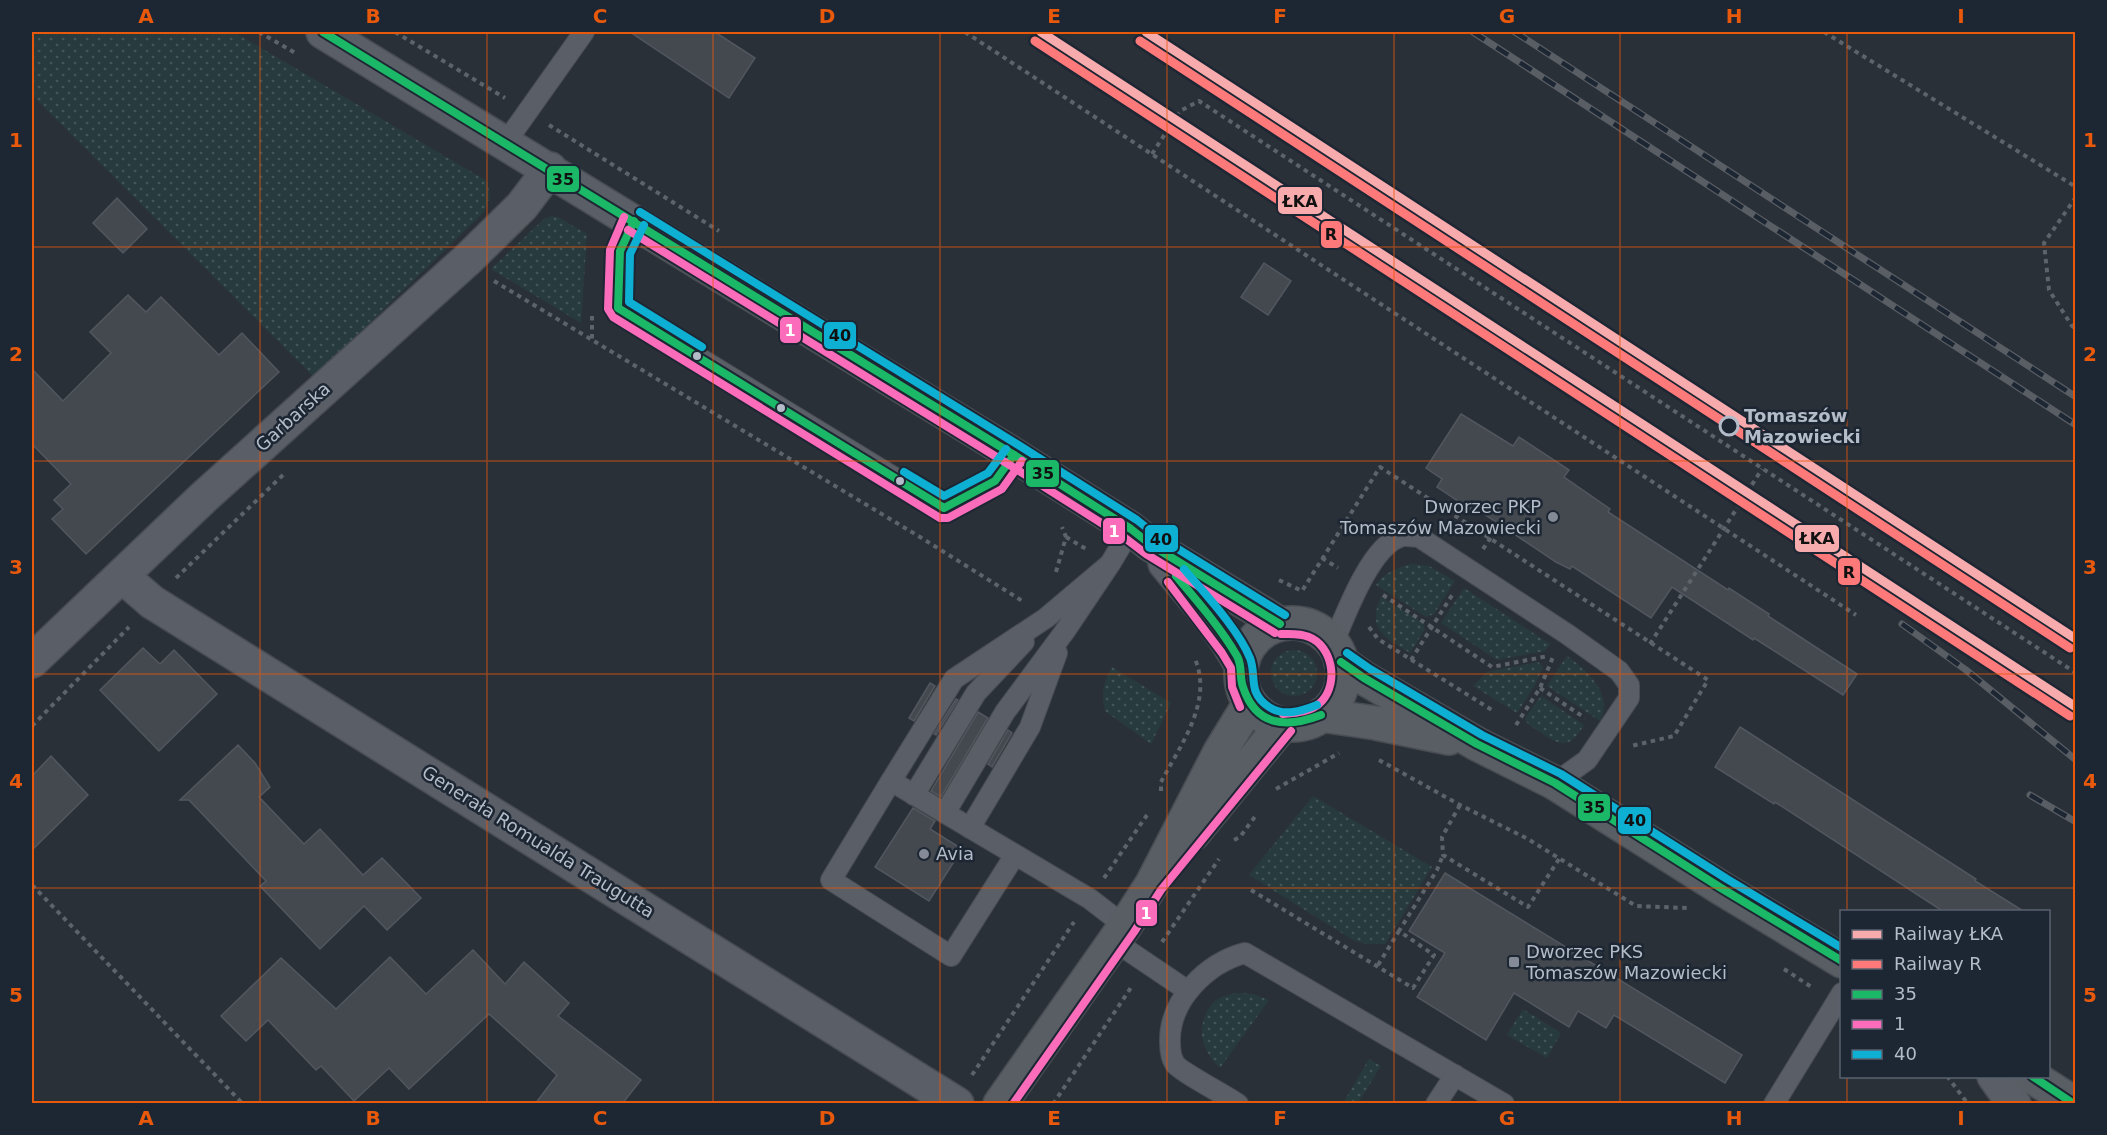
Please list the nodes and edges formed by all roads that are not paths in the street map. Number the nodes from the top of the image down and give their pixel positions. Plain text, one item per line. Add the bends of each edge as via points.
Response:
1 (323, 32) edge
2 (584, 32) edge
3 (506, 142) junction
4 (550, 169) junction
5 (634, 221) junction
6 (1014, 455) junction
7 (1141, 537) junction
8 (1110, 564) junction
9 (123, 576) junction
10 (1039, 612) junction
11 (1280, 624) junction
12 (1065, 631) junction
13 (1337, 653) junction
14 (32, 661) edge
15 (1241, 665) junction
16 (1250, 703) junction
17 (1322, 716) junction
18 (1283, 724) junction
19 (1477, 744) junction
20 (891, 781) junction
21 (1555, 783) junction
22 (914, 795) junction
23 (945, 813) junction
24 (970, 828) junction
25 (1015, 855) junction
26 (1152, 884) junction
27 (1120, 933) junction
28 (1840, 960) edge
29 (1188, 991) junction
30 (1840, 996) edge
31 (1455, 1075) junction
32 (1995, 1078) edge
33 (2033, 1078) edge
34 (962, 1093) edge
35 (1000, 1104) edge
36 (1238, 1104) edge
37 (1437, 1104) edge
38 (1504, 1104) edge
39 (1774, 1104) edge
40 (2014, 1104) edge
41 (2075, 1104) edge

1 - 3 street
2 - 3 lane
3 - 4 street
4 - 5 street
4 - 9 street, Garbarska via 522,206 468,259 204,497
5 - 6 street
5 - 6 lane via 620,251 618,308 780,409 944,508 995,481
6 - 7 street
7 - 8 lane
7 - 11 street
7 - 15 street via 1211,619
8 - 10 lane
8 - 12 lane
9 - 14 street, Garbarska
9 - 34 street, Generała Romualda Traugutta via 152,602
10 - 20 lane via 954,679
10 - 22 lane via 976,693
11 - 13 street via 1300,623 1319,630
11 - 15 street via 1262,632 1248,646
12 - 23 lane via 1005,712
12 - 24 lane via 1030,727
13 - 17 street via 1342,682 1335,700
13 - 19 street via 1364,678
13 - 21 lane via 1386,545 1401,536 1419,537 1567,634 1619,671 1629,685 1629,698 1587,760
15 - 16 street via 1242,686
16 - 18 street via 1265,717
16 - 26 street via 1220,752
17 - 18 street via 1303,723
17 - 19 street
18 - 26 street
19 - 21 street
20 - 22 lane
20 - 25 lane via 831,880 951,956
21 - 28 street
22 - 23 lane
23 - 24 lane
24 - 25 lane
25 - 27 lane via 1090,899
26 - 27 street
27 - 29 lane
27 - 35 street
29 - 31 lane via 1228,957 1245,953
29 - 36 lane via 1174,1014 1170,1035 1175,1065
30 - 39 lane
31 - 37 lane
31 - 38 lane
32 - 40 street
33 - 41 street

